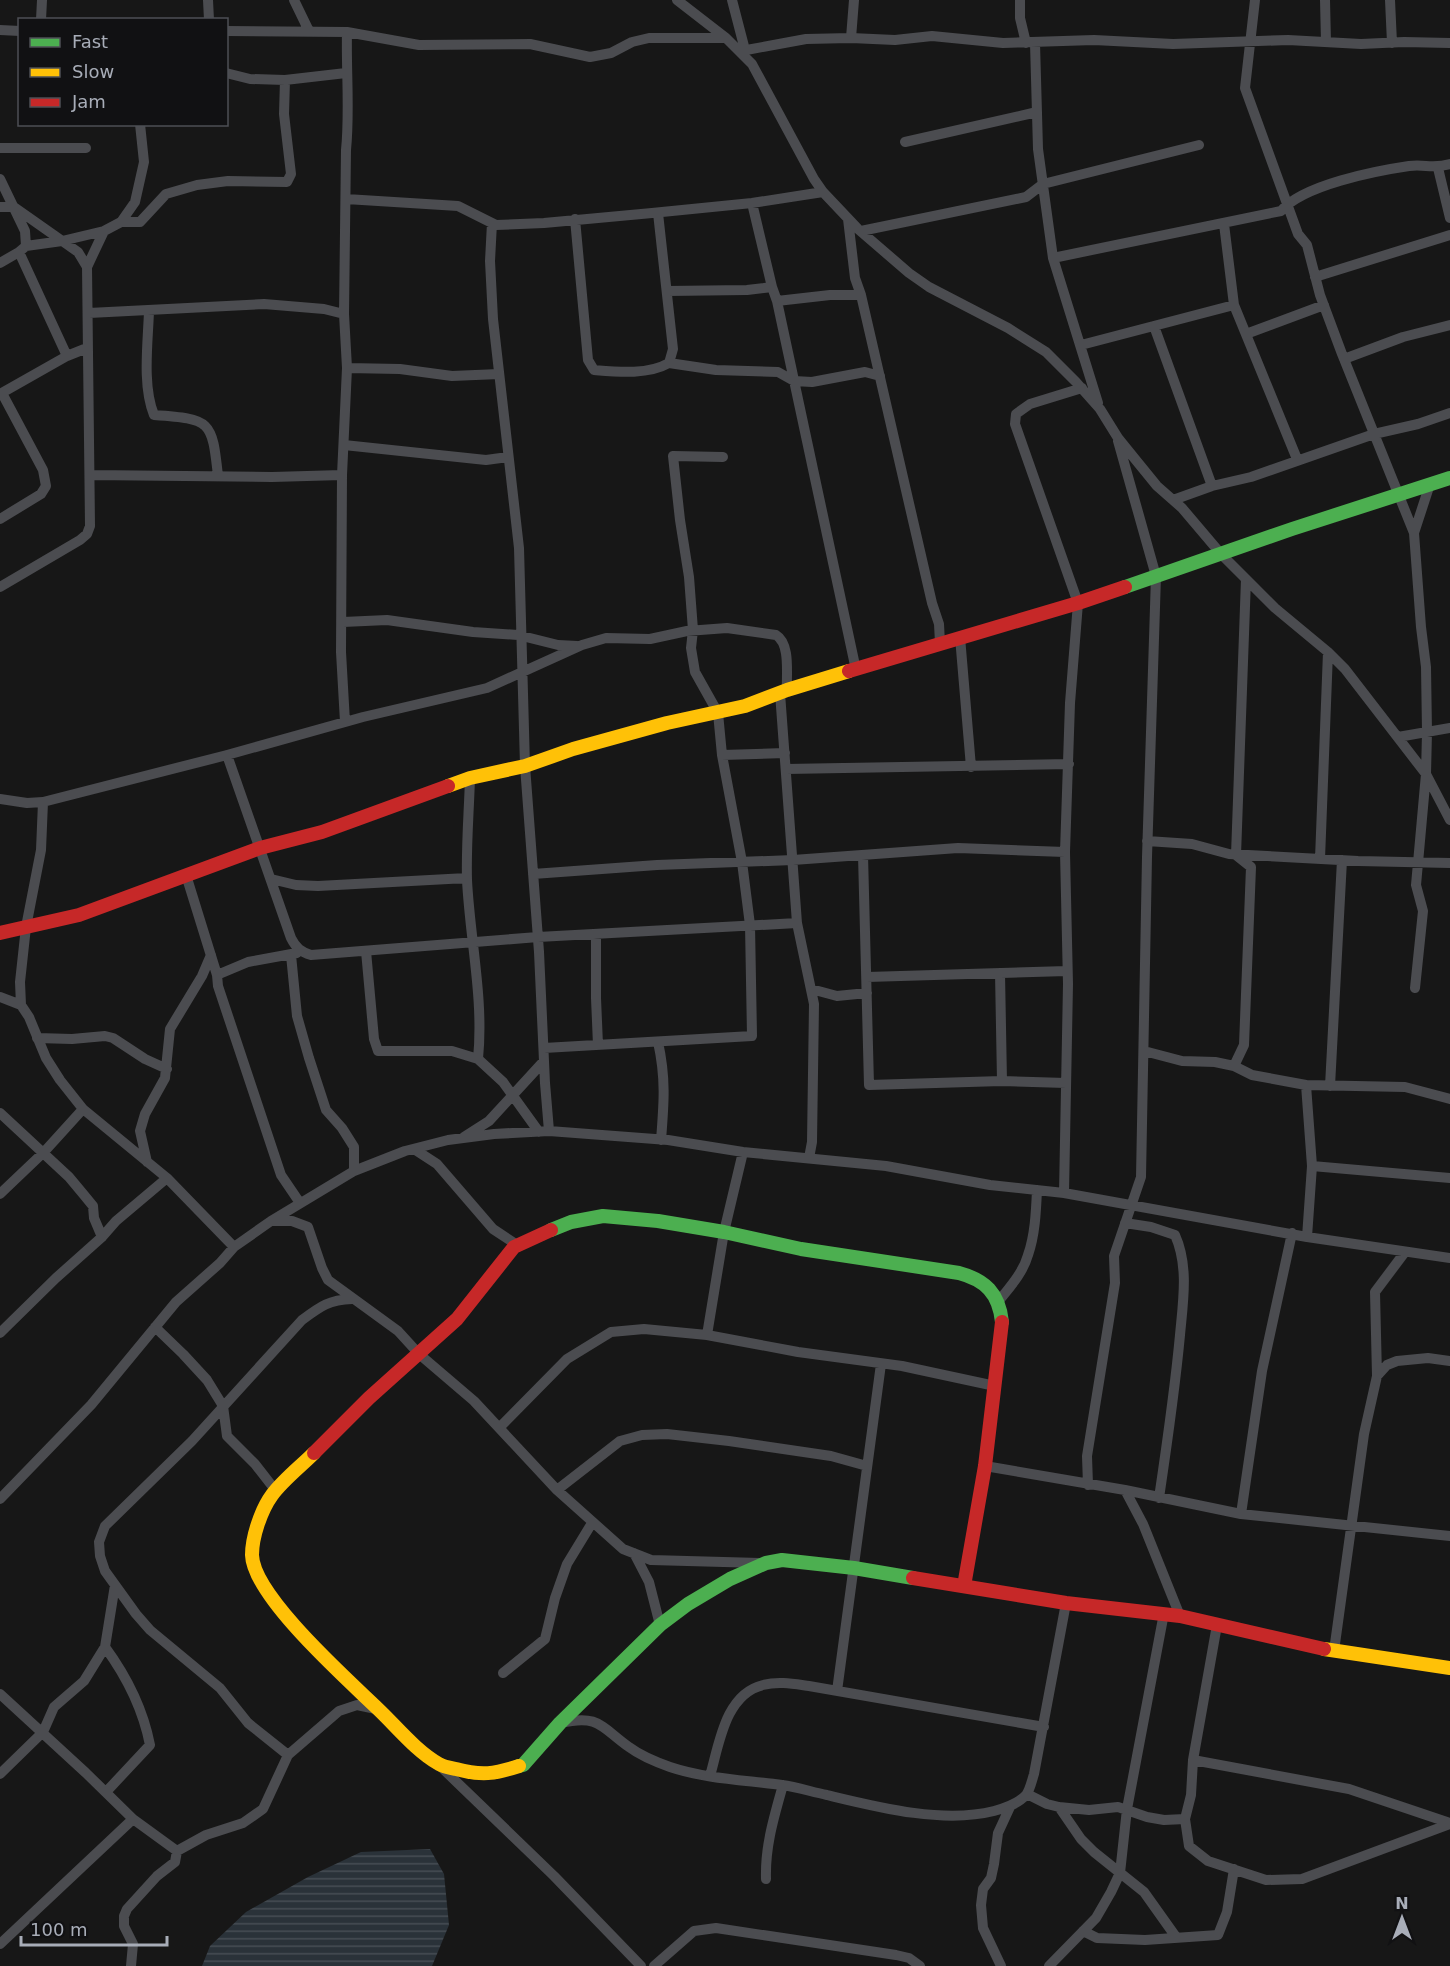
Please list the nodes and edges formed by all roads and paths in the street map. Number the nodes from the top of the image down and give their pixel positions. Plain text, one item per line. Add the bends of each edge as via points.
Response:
1 (42, 0) edge
2 (208, 0) edge
3 (294, 0) edge
4 (677, 0) edge
5 (732, 0) edge
6 (854, 0) edge
7 (1020, 0) edge
8 (1255, 0) edge
9 (1325, 0) edge
10 (1390, 0) edge
11 (41, 18) edge
12 (208, 18) edge
13 (0, 30) edge
14 (18, 31) edge
15 (228, 31) edge
16 (309, 31) junction
17 (346, 32) junction
18 (726, 38) junction
19 (851, 38) junction
20 (1249, 40) junction
21 (1326, 42) junction
22 (1030, 43) junction
23 (1392, 43) junction
24 (1450, 44) edge
25 (743, 51) junction
26 (346, 73) junction
27 (228, 74) edge
28 (285, 80) junction
29 (1036, 112) junction
30 (140, 126) edge
31 (905, 142) dead end
32 (1199, 145) dead end
33 (0, 148) edge
34 (86, 148) dead end
35 (1450, 164) edge
36 (1438, 168) junction
37 (0, 179) edge
38 (1043, 184) junction
39 (823, 192) junction
40 (346, 199) junction
41 (752, 203) junction
42 (1288, 203) junction
43 (0, 207) edge
44 (14, 207) junction
45 (658, 213) junction
46 (1450, 218) edge
47 (575, 219) junction
48 (848, 219) junction
49 (121, 222) junction
50 (492, 223) junction
51 (1224, 224) junction
52 (104, 231) junction
53 (861, 231) junction
54 (1450, 235) edge
55 (62, 241) junction
56 (22, 249) junction
57 (1053, 258) junction
58 (0, 263) edge
59 (87, 267) junction
60 (1315, 277) junction
61 (772, 287) junction
62 (667, 291) junction
63 (861, 296) junction
64 (777, 301) junction
65 (1234, 305) junction
66 (1324, 305) junction
67 (149, 310) junction
68 (89, 313) junction
69 (344, 314) junction
70 (1154, 326) junction
71 (1450, 326) edge
72 (1246, 334) junction
73 (1081, 345) junction
74 (87, 348) junction
75 (67, 356) junction
76 (1344, 359) junction
77 (669, 363) junction
78 (347, 368) junction
79 (499, 374) junction
80 (880, 376) junction
81 (794, 381) junction
82 (1082, 388) junction
83 (1, 394) edge
84 (1100, 409) junction
85 (1450, 413) edge
86 (1374, 434) junction
87 (1118, 438) junction
88 (344, 445) junction
89 (508, 457) junction
90 (723, 457) dead end
91 (1297, 459) junction
92 (90, 475) junction
93 (342, 475) junction
94 (218, 476) junction
95 (1450, 478) edge
96 (1430, 484) junction
97 (1212, 486) junction
98 (1398, 494) junction
99 (1173, 500) junction
100 (0, 519) edge
101 (1414, 532) junction
102 (1221, 554) junction
103 (1156, 576) junction
104 (1246, 579) junction
105 (0, 587) edge
106 (1078, 603) junction
107 (343, 622) junction
108 (693, 630) junction
109 (521, 636) junction
110 (960, 638) junction
111 (940, 643) junction
112 (582, 645) junction
113 (1328, 652) junction
114 (856, 670) junction
115 (521, 674) junction
116 (784, 692) junction
117 (718, 713) junction
118 (345, 722) junction
119 (1450, 728) edge
120 (1426, 732) junction
121 (1398, 737) junction
122 (785, 753) junction
123 (227, 755) junction
124 (722, 755) junction
125 (1069, 764) junction
126 (525, 766) junction
127 (971, 767) junction
128 (786, 769) junction
129 (1426, 774) junction
130 (470, 778) junction
131 (0, 799) edge
132 (43, 802) junction
133 (1450, 820) edge
134 (1148, 842) junction
135 (260, 848) junction
136 (1065, 852) junction
137 (863, 855) junction
138 (1236, 855) junction
139 (1320, 859) junction
140 (793, 860) junction
141 (1342, 860) junction
142 (742, 862) junction
143 (1417, 862) junction
144 (1450, 863) edge
145 (533, 874) junction
146 (186, 875) junction
147 (271, 879) junction
148 (467, 879) junction
149 (797, 923) junction
150 (750, 925) junction
151 (26, 927) junction
152 (0, 933) edge
153 (596, 934) junction
154 (538, 937) junction
155 (473, 942) junction
156 (366, 951) junction
157 (297, 953) junction
158 (211, 955) junction
159 (1067, 971) junction
160 (1000, 973) junction
161 (217, 975) junction
162 (867, 977) junction
163 (1415, 988) dead end
164 (811, 989) junction
165 (867, 993) junction
166 (0, 997) edge
167 (21, 1005) junction
168 (37, 1038) junction
169 (658, 1042) junction
170 (598, 1045) junction
171 (544, 1048) junction
172 (1144, 1051) junction
173 (478, 1059) junction
174 (544, 1061) junction
175 (1234, 1066) junction
176 (166, 1069) junction
177 (1002, 1081) junction
178 (1066, 1083) junction
179 (1306, 1085) junction
180 (1330, 1086) junction
181 (512, 1094) junction
182 (1450, 1099) edge
183 (83, 1109) junction
184 (0, 1113) edge
185 (544, 1131) junction
186 (461, 1138) junction
187 (661, 1140) junction
188 (414, 1149) junction
189 (44, 1152) junction
190 (743, 1152) junction
191 (809, 1158) junction
192 (147, 1162) junction
193 (1312, 1166) junction
194 (354, 1171) junction
195 (1450, 1178) edge
196 (167, 1179) junction
197 (1038, 1190) junction
198 (1064, 1193) junction
199 (0, 1194) edge
200 (300, 1203) junction
201 (1131, 1205) junction
202 (271, 1221) junction
203 (1125, 1223) junction
204 (724, 1232) junction
205 (1292, 1233) junction
206 (102, 1237) junction
207 (1307, 1237) junction
208 (517, 1245) junction
209 (234, 1246) junction
210 (1405, 1252) junction
211 (1450, 1258) edge
212 (352, 1299) junction
213 (998, 1302) junction
214 (155, 1328) junction
215 (0, 1333) edge
216 (707, 1335) junction
217 (419, 1354) junction
218 (1450, 1361) edge
219 (881, 1364) junction
220 (1377, 1376) junction
221 (995, 1386) junction
222 (223, 1406) junction
223 (499, 1428) junction
224 (867, 1466) junction
225 (985, 1466) junction
226 (1088, 1485) junction
227 (557, 1490) junction
228 (1125, 1490) junction
229 (276, 1491) junction
230 (1159, 1498) junction
231 (0, 1499) edge
232 (1241, 1514) junction
233 (592, 1523) junction
234 (1351, 1525) junction
235 (1450, 1536) edge
236 (634, 1553) junction
237 (766, 1563) junction
238 (854, 1568) junction
239 (115, 1585) junction
240 (964, 1586) junction
241 (1066, 1603) junction
242 (1164, 1613) junction
243 (1180, 1616) junction
244 (660, 1625) junction
245 (1217, 1625) junction
246 (105, 1647) junction
247 (1334, 1651) junction
248 (1450, 1668) edge
249 (503, 1673) dead end
250 (837, 1690) junction
251 (0, 1694) edge
252 (380, 1711) junction
253 (560, 1723) junction
254 (1044, 1727) junction
255 (43, 1732) junction
256 (288, 1755) junction
257 (1192, 1760) junction
258 (440, 1765) junction
259 (0, 1774) edge
260 (710, 1776) junction
261 (783, 1785) junction
262 (106, 1792) junction
263 (1027, 1794) junction
264 (1010, 1807) junction
265 (1059, 1807) junction
266 (1127, 1809) junction
267 (132, 1819) junction
268 (1185, 1819) junction
269 (1450, 1823) edge
270 (177, 1851) junction
271 (1234, 1869) junction
272 (1120, 1873) junction
273 (766, 1879) dead end
274 (1083, 1931) junction
275 (1176, 1937) junction
276 (0, 1944) edge
277 (131, 1966) edge
278 (641, 1966) edge
279 (654, 1966) edge
280 (920, 1966) edge
281 (1001, 1966) edge
282 (1049, 1966) edge

1 - 11 street
2 - 12 street
3 - 16 street
4 - 18 street
5 - 25 street
6 - 19 street
7 - 22 street via 1020,18
8 - 20 street
9 - 21 street
10 - 23 street
13 - 14 street
15 - 16 street
16 - 17 street
17 - 18 street via 419,45 530,44 590,57 649,38
17 - 26 street
18 - 25 street
19 - 22 street via 896,40 932,36
19 - 25 street via 806,39
20 - 21 street
20 - 22 street
20 - 42 street via 1245,88
21 - 23 street
22 - 29 street
23 - 24 street
25 - 39 street
26 - 28 street
26 - 40 street
27 - 28 street
28 - 49 street via 291,174 287,182 197,185 166,194 140,222
29 - 31 street
29 - 38 street
30 - 49 street via 144,162 135,202
32 - 38 street
33 - 34 street
35 - 36 street
36 - 42 street via 1412,165 1332,183
36 - 46 street
37 - 44 street
38 - 53 street via 1026,197
38 - 57 street
39 - 41 street
39 - 48 street
40 - 50 street via 458,206
40 - 69 street
41 - 45 street
41 - 61 street
42 - 51 street via 1281,211
42 - 60 street via 1298,234 1307,245
43 - 44 street
44 - 55 street
44 - 56 street via 25,231
45 - 47 street
45 - 62 street
47 - 50 street
47 - 77 street via 588,360 594,370 624,372 661,368
48 - 53 street
48 - 63 street
49 - 52 street
50 - 79 street via 490,261
51 - 57 street
51 - 65 street
52 - 55 street
52 - 59 street
53 - 82 street via 929,287 1046,352
54 - 60 street
55 - 56 street
55 - 59 street via 78,252
56 - 58 street
56 - 75 street
57 - 73 street
59 - 68 street
60 - 66 street
61 - 62 street
61 - 64 street
62 - 77 street via 673,349
63 - 64 street via 830,294
63 - 80 street
64 - 81 street
65 - 70 street
65 - 72 street
66 - 72 street
66 - 76 street
67 - 68 street
67 - 69 street via 264,304
67 - 94 street via 148,368 154,415 187,417 207,426 213,436
68 - 74 street
69 - 78 street
70 - 73 street
70 - 97 street
71 - 76 street via 1403,337
72 - 91 street
73 - 84 street
74 - 75 street
74 - 92 street
75 - 83 street
76 - 86 street
77 - 81 street via 716,370 778,372
78 - 79 street via 400,369 452,376
78 - 88 street
79 - 89 street
80 - 81 street via 865,372 812,382
80 - 111 street via 939,624
81 - 114 street
82 - 84 street
82 - 106 street via 1030,404 1016,414 1015,424
83 - 100 street via 43,470 46,486 41,494
84 - 87 street
85 - 86 street
86 - 91 street
86 - 98 street
87 - 99 street
87 - 103 street
88 - 89 street via 475,459
88 - 93 street
89 - 109 street via 519,548
90 - 108 street via 673,456
91 - 97 street via 1251,477
92 - 94 street
92 - 105 street via 87,534
93 - 94 street
93 - 107 street
95 - 96 street
96 - 98 street
96 - 101 street
97 - 99 street
98 - 101 street
98 - 102 street
99 - 102 street
101 - 120 street via 1426,667
102 - 103 street
102 - 104 street
103 - 106 street
103 - 134 street
104 - 113 street
104 - 138 street
106 - 110 street
106 - 125 street
107 - 109 street via 387,620
107 - 118 street
108 - 112 street via 650,639 606,638
108 - 116 street via 727,628 781,638 785,645
108 - 117 street via 695,672
109 - 112 street via 558,645
109 - 115 street
110 - 111 street
110 - 127 street
111 - 114 street
112 - 115 street
113 - 121 street
113 - 139 street
114 - 116 street
115 - 118 street via 487,688
115 - 126 street
116 - 117 street
116 - 122 street
117 - 124 street
117 - 126 street via 573,749
118 - 123 street
119 - 120 street
120 - 121 street
120 - 129 street
121 - 129 street
122 - 124 street
122 - 128 street
123 - 132 street
123 - 135 street
124 - 142 street
125 - 127 street
125 - 136 street
126 - 130 street
126 - 145 street
127 - 128 street
128 - 140 street
129 - 133 street
129 - 143 street
130 - 135 street via 322,832
130 - 148 street
131 - 132 street
132 - 151 street via 40,850
134 - 138 street via 1192,844
134 - 172 street
135 - 146 street
135 - 147 street
136 - 137 street via 958,848
136 - 159 street
137 - 140 street
137 - 162 street
138 - 139 street
138 - 175 street via 1251,867 1244,1045
139 - 141 street
140 - 142 street
140 - 149 street
141 - 143 street
141 - 180 street
142 - 145 street
142 - 150 street
143 - 144 street
143 - 163 street via 1416,885 1423,910
145 - 154 street
146 - 151 street via 80,915
146 - 158 street
147 - 148 street via 318,886
147 - 157 street
148 - 155 street
149 - 150 street
149 - 164 street
150 - 153 street
150 - 169 street via 752,1036
151 - 152 street
151 - 167 street
153 - 154 street
153 - 170 street
154 - 155 street
154 - 171 street
155 - 156 street
155 - 173 street via 481,1031
156 - 157 street
156 - 173 street via 378,1051 452,1052
157 - 161 street via 248,962
157 - 194 street via 297,1016 326,1110 354,1147
158 - 161 street
158 - 176 street via 170,1029
159 - 160 street
159 - 178 street
160 - 162 street
160 - 177 street
161 - 200 street via 281,1175
162 - 165 street
164 - 165 street via 837,996
164 - 191 street via 813,1119
165 - 177 street via 869,1085
166 - 167 street
167 - 168 street
168 - 176 street via 105,1036
168 - 183 street via 60,1080
169 - 170 street
169 - 187 street via 665,1093
170 - 171 street
171 - 174 street
172 - 175 street via 1182,1061
172 - 201 street via 1141,1177
173 - 181 street
174 - 181 street
174 - 185 street
175 - 179 street via 1252,1075
176 - 192 street via 142,1122 141,1139
177 - 178 street
178 - 198 street
179 - 180 street
179 - 193 street
180 - 182 street via 1405,1087
181 - 185 street
181 - 186 street via 489,1121
183 - 189 street
183 - 192 street
184 - 189 street
185 - 186 street
185 - 187 street
186 - 188 street
187 - 190 street
188 - 194 street
188 - 208 street via 437,1164 493,1229
189 - 199 street
189 - 206 street via 93,1206
190 - 191 street
190 - 204 street
191 - 197 street
192 - 196 street
193 - 195 street
193 - 207 street
194 - 200 street
196 - 206 street
196 - 209 street
197 - 198 street
197 - 213 street via 1028,1257
198 - 201 street
200 - 202 street
201 - 203 street
201 - 205 street
202 - 209 street
202 - 212 street via 292,1221 308,1227 328,1280
203 - 226 street via 1114,1256 1115,1283 1087,1456
203 - 230 street via 1175,1235 1183,1261 1178,1364
204 - 208 street via 603,1216 571,1222
204 - 213 street via 801,1249 959,1272 983,1282
204 - 216 street
205 - 207 street
205 - 232 street via 1262,1371
206 - 215 street
207 - 210 street
208 - 217 street via 460,1316
209 - 214 street
210 - 211 street
210 - 220 street via 1375,1292
212 - 217 street via 398,1331
212 - 222 street via 321,1305
213 - 221 street via 1002,1334
214 - 222 street via 207,1380
214 - 231 street via 91,1405
216 - 219 street
216 - 223 street via 644,1329 611,1332 567,1359
217 - 223 street
217 - 229 street
218 - 220 street via 1397,1361
219 - 221 street
219 - 224 street
220 - 234 street
221 - 225 street
222 - 229 street via 227,1436
222 - 239 street via 105,1526 99,1542 100,1556
223 - 227 street
224 - 227 street via 831,1456 729,1441 642,1435 620,1441
224 - 238 street
225 - 226 street
225 - 240 street
226 - 228 street
227 - 233 street
228 - 230 street
228 - 243 street
229 - 252 street via 263,1512 254,1539 255,1571 317,1650
230 - 232 street
232 - 234 street
233 - 236 street via 623,1550
233 - 249 street via 567,1564 545,1639
234 - 235 street
234 - 247 street
236 - 237 street via 651,1560 682,1563
236 - 244 street via 649,1582
237 - 238 street via 782,1560
237 - 244 street via 730,1579
238 - 240 street
238 - 250 street
239 - 246 street
239 - 256 street via 150,1630 220,1688 248,1723
240 - 241 street
241 - 242 street
241 - 254 street
242 - 243 street
242 - 266 street
243 - 245 street
244 - 253 street
245 - 247 street
245 - 257 street
246 - 255 street via 84,1681 54,1707
246 - 262 street via 138,1701 150,1744
247 - 248 street
250 - 254 street
250 - 260 street via 783,1682 745,1693 726,1724
251 - 255 street
252 - 256 street via 368,1706 348,1706
252 - 258 street
253 - 258 street via 523,1766 511,1771 475,1774
253 - 260 street via 590,1720 645,1757
254 - 263 street
255 - 259 street
255 - 262 street
256 - 270 street via 263,1809 243,1823 206,1835
257 - 268 street via 1191,1796
257 - 269 street via 1349,1789
258 - 278 street
260 - 261 street
261 - 264 street via 944,1816 980,1815
261 - 273 street via 765,1857
262 - 267 street
263 - 264 street
263 - 265 street
264 - 281 street via 998,1833 991,1878 983,1889 981,1905 983,1928
265 - 266 street
265 - 272 street via 1081,1839
266 - 268 street via 1164,1820
266 - 272 street
267 - 270 street
267 - 276 street
268 - 271 street via 1190,1846 1208,1861
269 - 271 street via 1302,1879 1266,1880
270 - 277 street via 174,1862 124,1916 124,1926 133,1944
271 - 275 street via 1227,1912 1218,1935
272 - 274 street via 1096,1918
272 - 275 street via 1144,1892
274 - 275 street via 1097,1938
274 - 282 street
279 - 280 street via 694,1931 716,1928 896,1955

